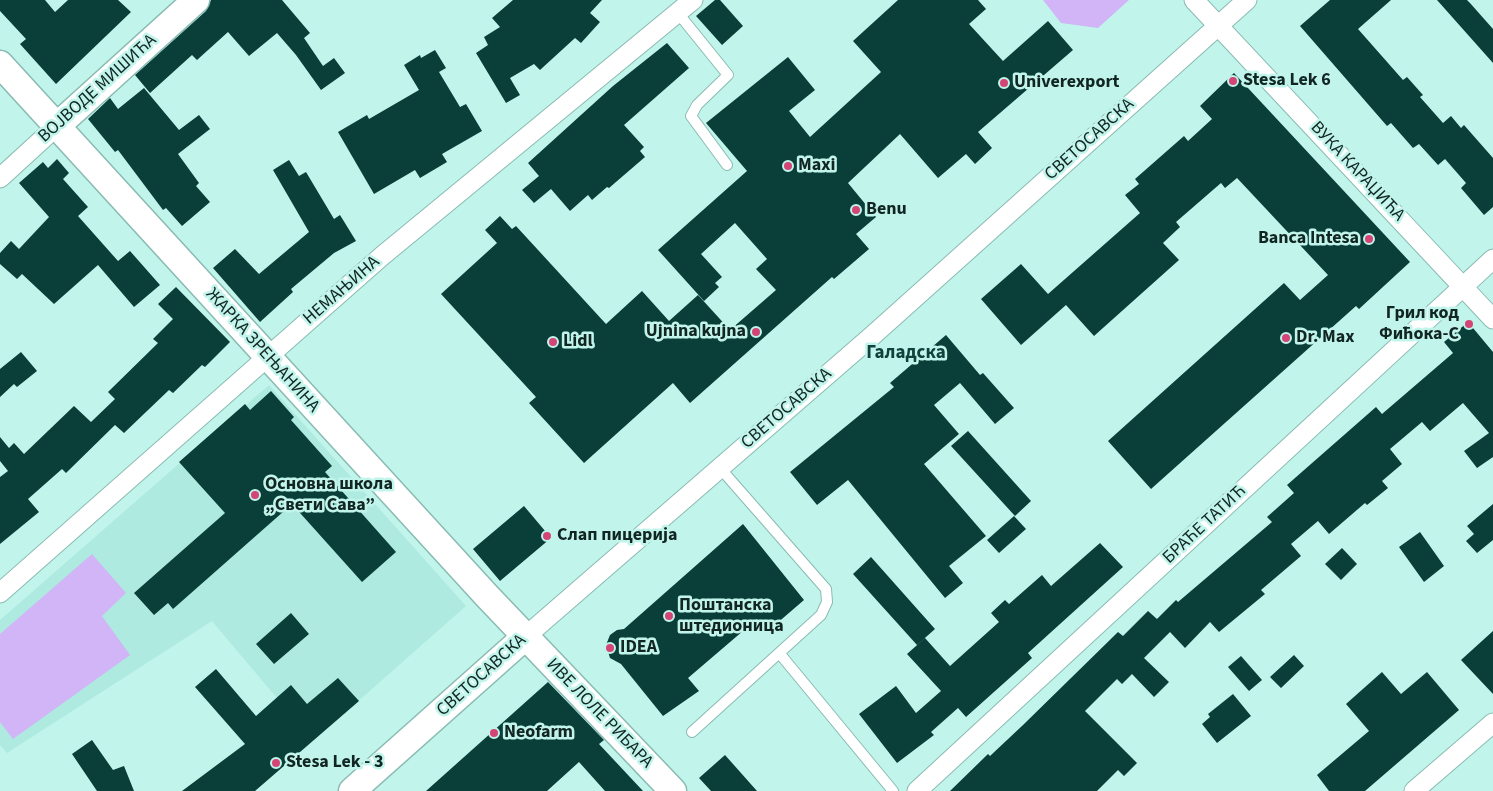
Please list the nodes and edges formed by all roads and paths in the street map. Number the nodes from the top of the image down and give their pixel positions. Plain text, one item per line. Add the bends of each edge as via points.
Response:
1 (196, 0) edge
2 (693, 0) edge
3 (1194, 0) edge
4 (1247, 0) edge
5 (678, 13) junction
6 (1219, 25) junction
7 (0, 64) edge
8 (58, 125) junction
9 (727, 165) dead end
10 (0, 178) edge
11 (1493, 259) edge
12 (1463, 286) junction
13 (1493, 319) edge
14 (266, 356) junction
15 (720, 468) junction
16 (0, 592) edge
17 (525, 637) junction
18 (780, 654) junction
19 (1493, 723) edge
20 (692, 732) dead end
21 (352, 791) edge
22 (673, 791) edge
23 (893, 791) edge
24 (917, 791) edge
25 (1414, 791) edge

1 - 8 street, ВОЈВОДЕ МИШИЋА
2 - 5 street, НЕМАЊИНА
3 - 6 street, ВУКА КАРАЏИЋА
4 - 6 street, СВЕТОСАВСКА
5 - 9 lane via 728,75 690,116
5 - 14 street, НЕМАЊИНА via 390,249
6 - 12 street, ВУКА КАРАЏИЋА
6 - 15 street, СВЕТОСАВСКА
7 - 8 street, ЖАРКА ЗРЕЊАНИНА
8 - 10 street, ВОЈВОДЕ МИШИЋА
8 - 14 street, ЖАРКА ЗРЕЊАНИНА
11 - 12 street, БРАЋЕ ТАТИЋ
12 - 13 street, ВУКА КАРАЏИЋА
12 - 24 street, БРАЋЕ ТАТИЋ
14 - 16 street, НЕМАЊИНА
14 - 17 street, ЖАРКА ЗРЕЊАНИНА
15 - 17 street, СВЕТОСАВСКА
15 - 18 lane via 826,589 827,602 821,615
17 - 21 street, СВЕТОСАВСКА
17 - 22 street, ИВЕ ЛОЛЕ РИБАРА
18 - 20 lane
18 - 23 lane
19 - 25 street

